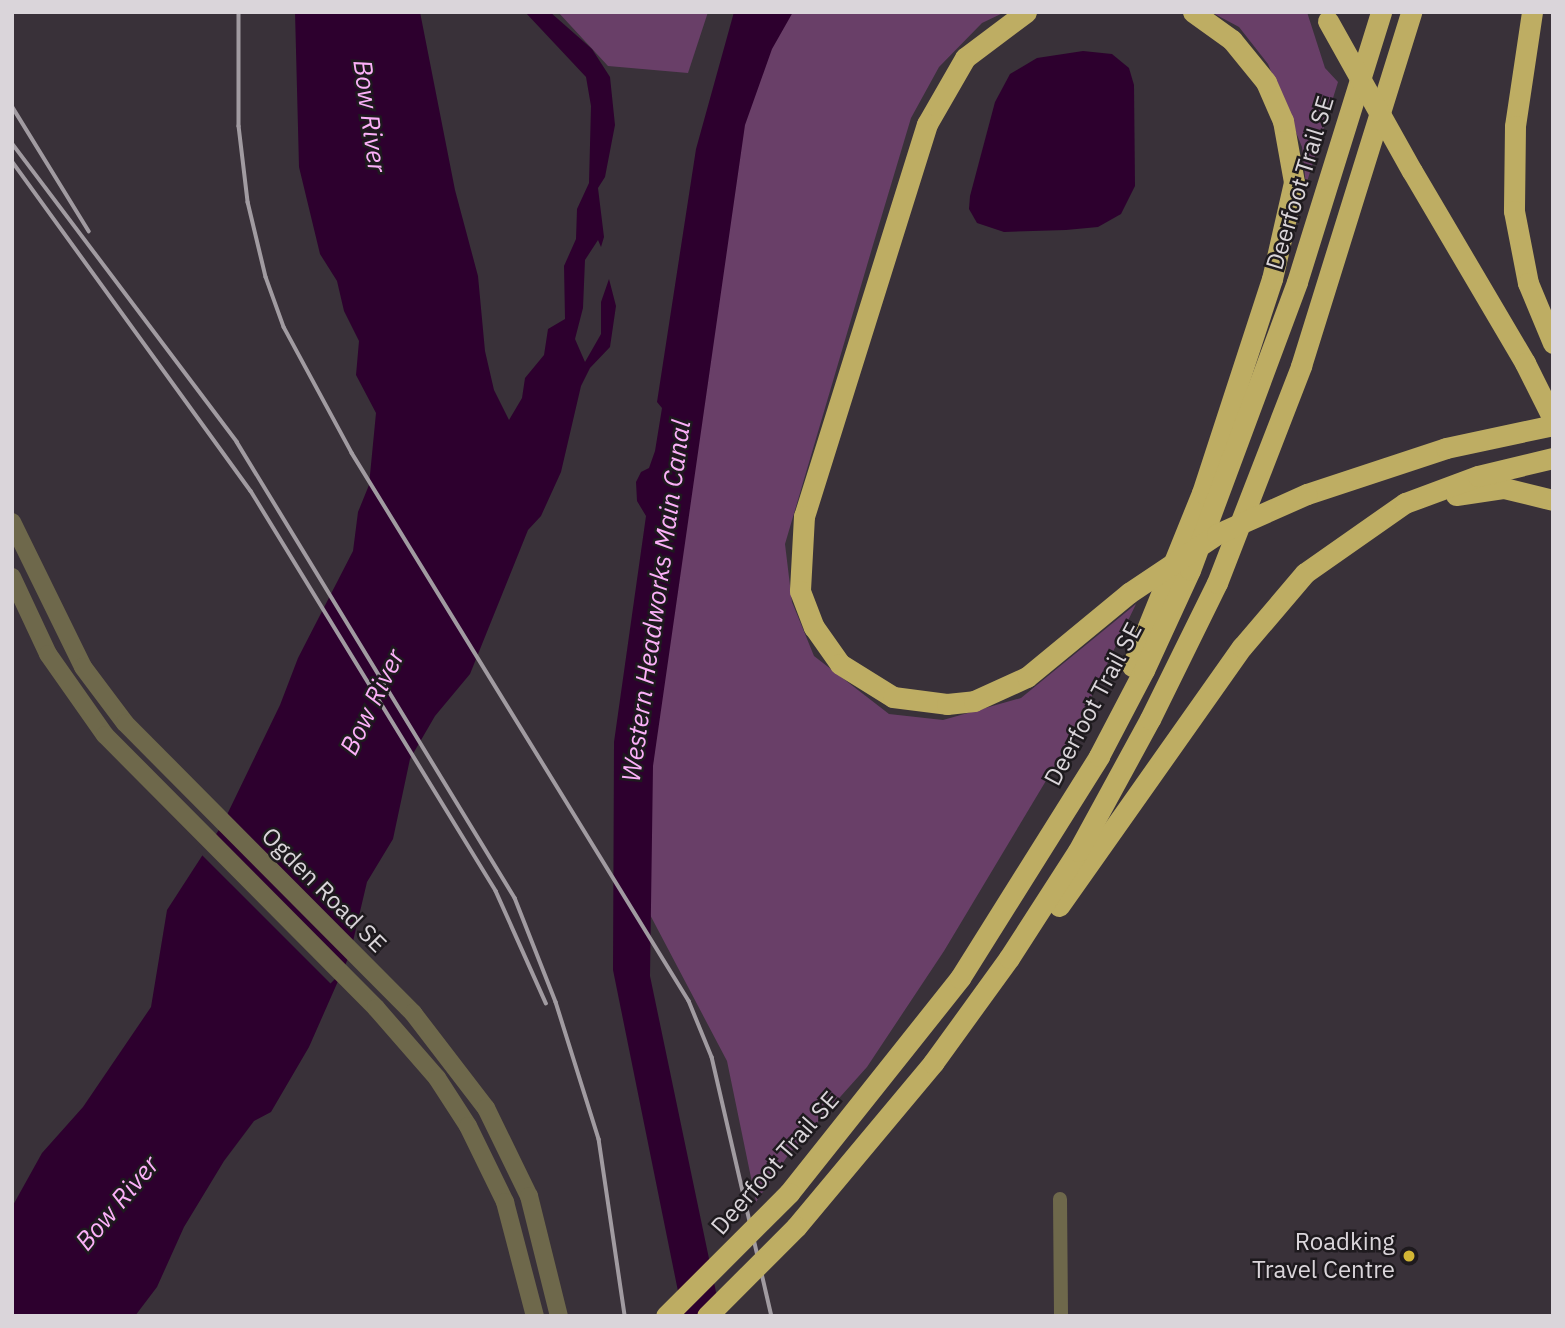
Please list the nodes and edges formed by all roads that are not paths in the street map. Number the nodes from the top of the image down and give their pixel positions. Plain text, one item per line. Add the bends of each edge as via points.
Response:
1 (1026, 12) edge
2 (1193, 12) edge
3 (1381, 12) edge
4 (1411, 12) edge
5 (1532, 12) edge
6 (1326, 17) edge
7 (1553, 344) edge
8 (1553, 419) edge
9 (1553, 425) edge
10 (1553, 458) edge
11 (1553, 500) edge
12 (1382, 520) junction
13 (12, 522) edge
14 (12, 577) edge
15 (1099, 755) junction
16 (1009, 958) junction
17 (1060, 1199) dead end
18 (535, 1316) edge
19 (559, 1316) edge
20 (666, 1316) edge
21 (707, 1316) edge
22 (1061, 1316) edge

1 - 9 highway, bridge via 965,58 927,124 804,516 800,591 814,627 840,664 893,697 947,704 974,701 1027,677 1129,593 1217,534 1307,494 1446,448
2 - 15 highway via 1232,40 1266,82 1281,113 1294,182 1272,278 1202,494
3 - 15 highway, Deerfoot Trail SE via 1297,282 1189,570
4 - 16 highway via 1301,366 1217,583 1114,787
5 - 7 highway via 1515,126 1514,211 1528,283
6 - 8 highway, bridge
10 - 12 highway via 1437,489 1405,503
11 - 12 highway via 1516,490 1484,489
12 - 16 highway via 1330,553 1273,607 1056,910
13 - 19 street, Ogden Road SE via 93,683 149,751 434,1037 507,1145 542,1236
14 - 18 street, Ogden Road SE via 48,654 130,763 408,1043 468,1126 505,1202
15 - 20 highway, Deerfoot Trail SE, bridge via 960,978 789,1193
16 - 21 highway, bridge via 933,1063 796,1227
17 - 22 street

